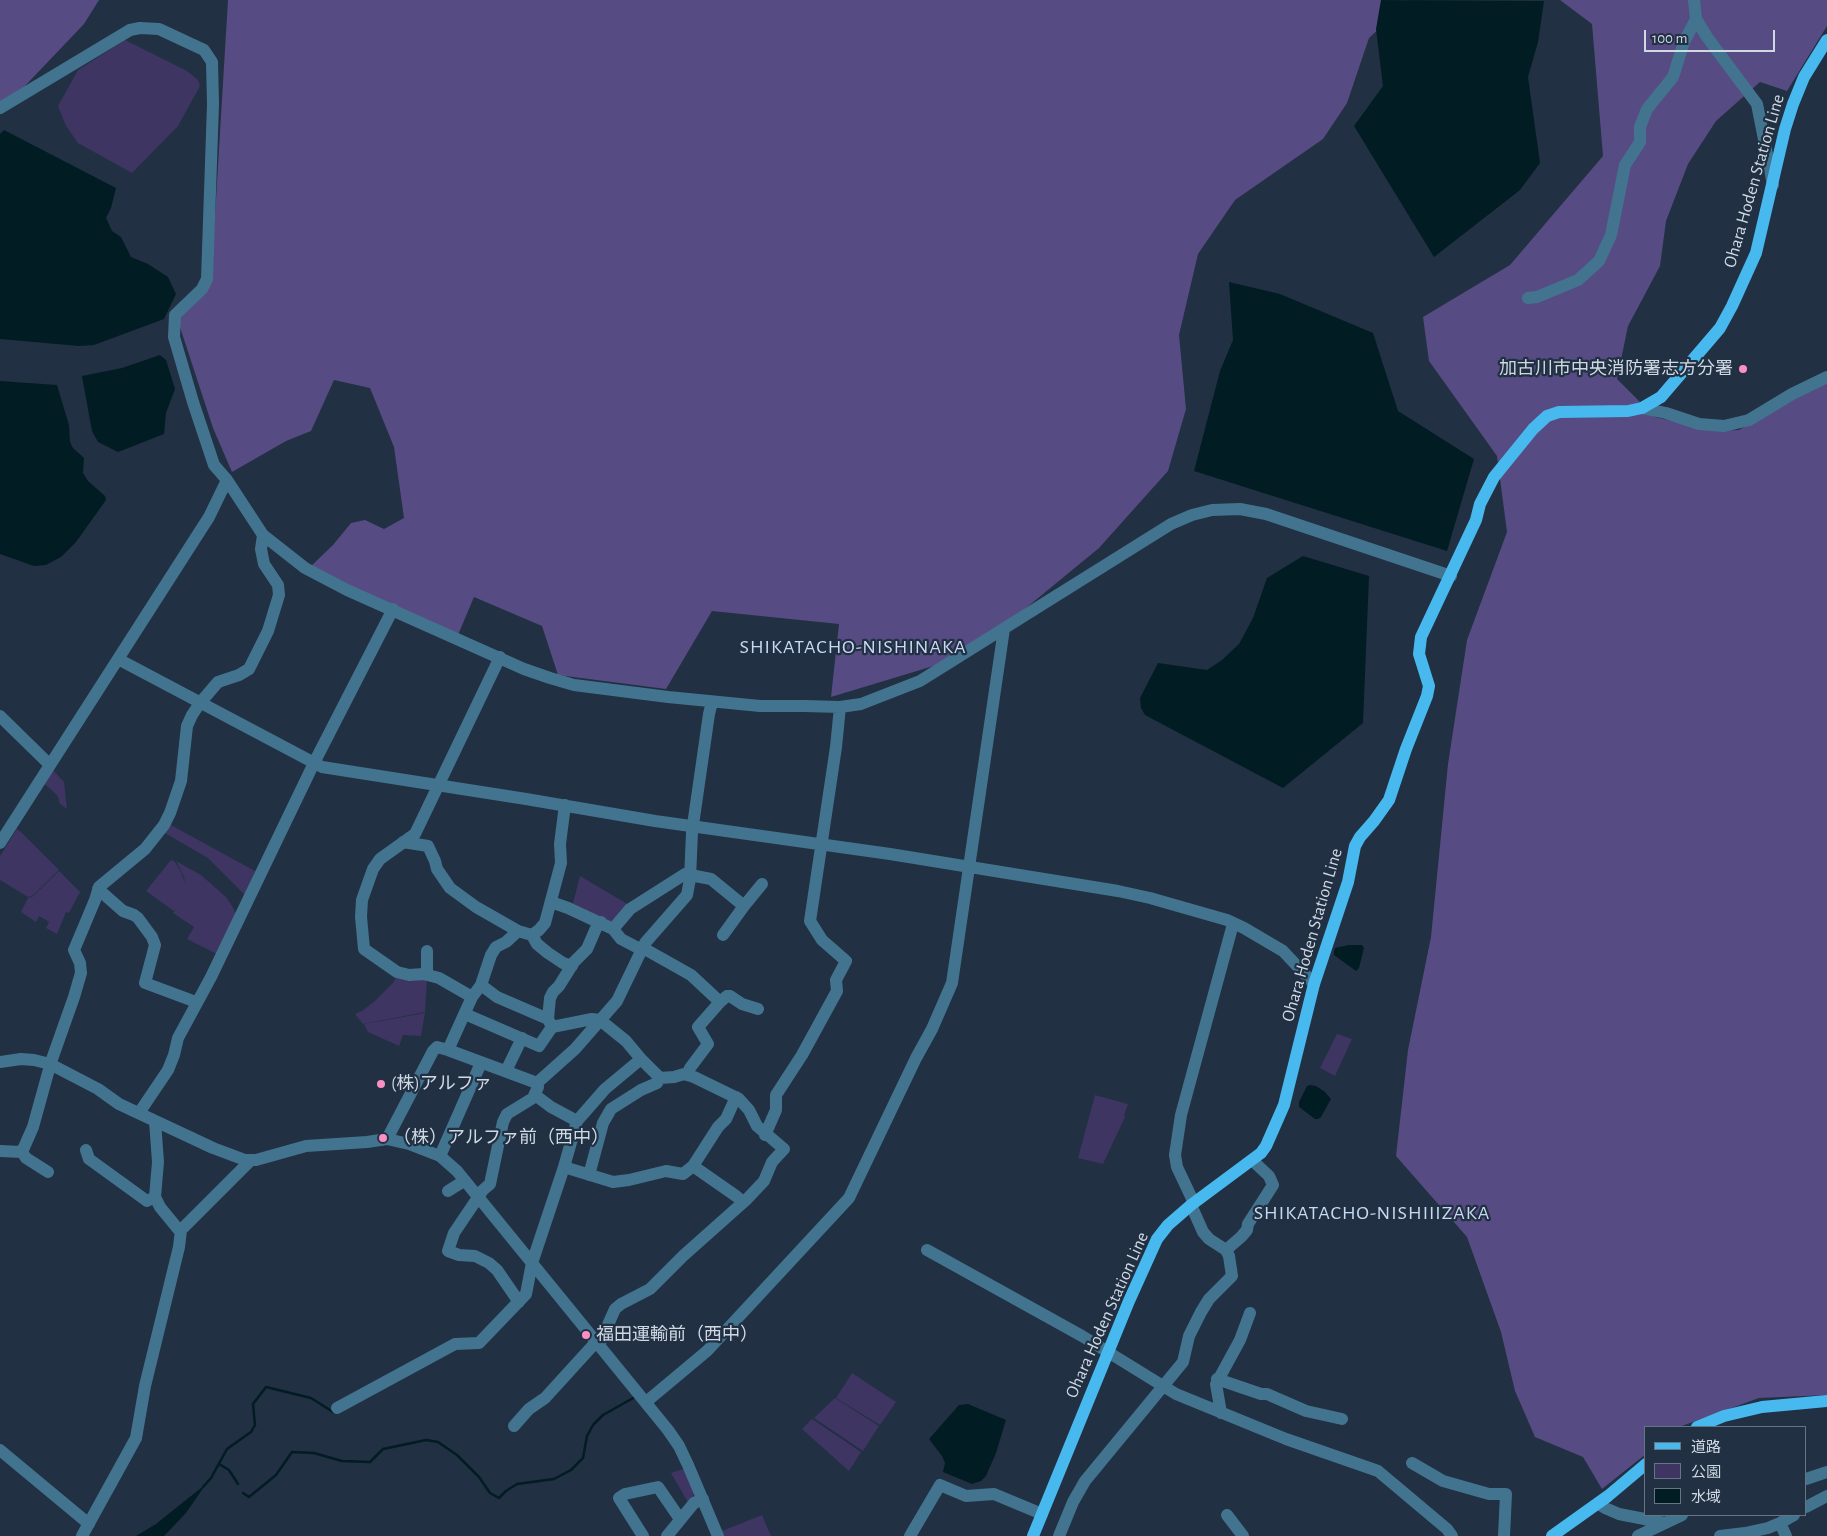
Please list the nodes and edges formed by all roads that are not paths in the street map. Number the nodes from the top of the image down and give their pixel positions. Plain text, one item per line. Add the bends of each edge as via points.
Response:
1 (1694, 0) edge
2 (1696, 19) junction
3 (1827, 40) edge
4 (0, 108) edge
5 (1772, 185) junction
6 (1528, 298) dead end
7 (1827, 377) edge
8 (1642, 408) junction
9 (227, 480) junction
10 (263, 536) junction
11 (1451, 576) junction
12 (393, 609) junction
13 (1004, 629) junction
14 (500, 657) junction
15 (118, 659) junction
16 (712, 702) junction
17 (200, 703) junction
18 (840, 707) junction
19 (0, 716) edge
20 (314, 763) junction
21 (50, 765) junction
22 (439, 784) junction
23 (565, 805) junction
24 (693, 825) junction
25 (403, 842) junction
26 (0, 843) edge
27 (820, 845) junction
28 (969, 866) junction
29 (690, 874) junction
30 (762, 884) dead end
31 (98, 889) junction
32 (551, 902) junction
33 (744, 906) junction
34 (601, 922) junction
35 (1233, 924) junction
36 (613, 929) junction
37 (518, 932) junction
38 (532, 935) junction
39 (723, 935) dead end
40 (642, 949) junction
41 (427, 950) dead end
42 (572, 966) junction
43 (427, 975) junction
44 (1314, 984) junction
45 (481, 985) junction
46 (472, 997) junction
47 (196, 1002) junction
48 (720, 1002) junction
49 (758, 1009) dead end
50 (465, 1014) junction
51 (600, 1020) junction
52 (550, 1023) junction
53 (522, 1038) junction
54 (448, 1050) junction
55 (641, 1059) junction
56 (0, 1062) edge
57 (481, 1063) junction
58 (50, 1064) junction
59 (506, 1071) junction
60 (687, 1075) junction
61 (660, 1078) junction
62 (536, 1089) junction
63 (736, 1097) junction
64 (139, 1114) junction
65 (578, 1119) junction
66 (604, 1120) junction
67 (155, 1121) junction
68 (765, 1134) junction
69 (387, 1139) junction
70 (86, 1150) dead end
71 (0, 1151) edge
72 (22, 1152) junction
73 (440, 1156) junction
74 (1252, 1160) junction
75 (250, 1161) junction
76 (692, 1166) junction
77 (564, 1167) junction
78 (48, 1172) dead end
79 (589, 1175) junction
80 (464, 1181) junction
81 (448, 1191) dead end
82 (155, 1197) junction
83 (478, 1198) junction
84 (744, 1202) junction
85 (1193, 1204) junction
86 (181, 1230) junction
87 (927, 1250) dead end
88 (1226, 1250) junction
89 (532, 1263) junction
90 (519, 1302) junction
91 (1250, 1313) dead end
92 (598, 1344) junction
93 (1108, 1354) junction
94 (1217, 1379) junction
95 (1163, 1385) junction
96 (646, 1402) junction
97 (1827, 1402) edge
98 (338, 1408) dead end
99 (1221, 1413) junction
100 (1342, 1419) dead end
101 (514, 1426) dead end
102 (1699, 1426) edge
103 (0, 1450) edge
104 (1412, 1464) dead end
105 (1644, 1466) edge
106 (1827, 1472) edge
107 (1807, 1479) edge
108 (1827, 1496) edge
109 (703, 1499) junction
110 (1599, 1504) junction
111 (1807, 1506) edge
112 (1614, 1512) junction
113 (1644, 1513) edge
114 (1042, 1514) junction
115 (1227, 1516) dead end
116 (1680, 1516) edge
117 (1792, 1516) edge
118 (680, 1519) junction
119 (1666, 1523) junction
120 (1780, 1523) junction
121 (89, 1524) junction
122 (82, 1536) edge
123 (643, 1536) edge
124 (667, 1536) edge
125 (718, 1536) edge
126 (910, 1536) edge
127 (1033, 1536) edge
128 (1059, 1536) edge
129 (1243, 1536) edge
130 (1452, 1536) edge
131 (1504, 1536) edge
132 (1552, 1536) edge
133 (1638, 1536) edge
134 (1720, 1536) edge
135 (1786, 1536) edge

1 - 2 street
2 - 5 street via 1757,104
2 - 6 street via 1684,42 1673,77 1647,109 1640,127 1640,142 1625,164 1611,235 1599,261 1578,280
3 - 5 main road, Ohara Hoden Station Line via 1804,77 1793,104
4 - 9 street via 130,30 159,29 204,50 212,62 214,104 207,279 202,289 175,315 174,336 214,465
5 - 8 main road, Ohara Hoden Station Line via 1756,253 1720,328 1661,397
7 - 8 street via 1749,420 1724,426 1699,424
8 - 11 main road, Ohara Hoden Station Line via 1559,412 1547,416 1494,477
9 - 10 street
9 - 15 street via 209,517
10 - 12 street via 305,568
10 - 17 street via 264,564 278,585 279,595 268,632 249,669 218,682
11 - 13 street via 1266,514 1240,509 1212,510 1171,524
11 - 44 main road, Ohara Hoden Station Line via 1421,637 1419,654 1430,686 1427,696 1388,800 1355,846 1348,882
12 - 14 street
12 - 20 street
13 - 18 street via 920,681 861,704
13 - 28 street
14 - 16 street via 524,669 574,685
14 - 22 street
15 - 17 street
15 - 21 street
16 - 18 street
16 - 24 street
17 - 20 street
17 - 31 street via 187,726 181,780 164,825 146,849
18 - 27 street
19 - 21 street
20 - 22 street via 322,767
20 - 47 street
21 - 26 street
22 - 23 street
22 - 25 street via 415,834
23 - 24 street
23 - 32 street via 560,844 562,862
24 - 27 street
24 - 29 street
25 - 37 street via 428,846 450,888
25 - 43 street via 380,859 373,869 362,900 362,945 397,972
27 - 28 street
27 - 68 street via 810,921 822,940 846,961 836,980 837,991 776,1095 776,1110
28 - 35 street via 1150,898
28 - 96 street via 952,983 850,1198 707,1351
29 - 33 street via 711,879
29 - 36 street via 685,874 630,909
29 - 40 street via 687,895
30 - 33 street
31 - 47 street via 123,911 138,918 152,937 155,945 146,983
31 - 58 street via 74,950 81,973
32 - 34 street
32 - 38 street via 545,923
33 - 39 street
34 - 36 street
34 - 42 street via 587,948
35 - 44 street via 1282,951
35 - 85 street via 1181,1115 1177,1167
36 - 40 street via 621,939
37 - 38 street
37 - 45 street via 496,947
38 - 42 street via 542,949
40 - 48 street via 691,975
40 - 51 street via 617,1001
41 - 43 street
42 - 52 street via 550,998
43 - 46 street via 439,978
44 - 74 main road, Ohara Hoden Station Line via 1284,1105 1266,1146
45 - 46 street
45 - 52 street via 497,997
46 - 50 street
47 - 64 street via 178,1038 168,1070
48 - 49 street via 730,996
48 - 60 street via 698,1027 708,1044
50 - 53 street
50 - 54 street
51 - 52 street
51 - 55 street via 626,1041
51 - 62 street
52 - 53 street via 539,1046
53 - 59 street
54 - 57 street
54 - 69 street via 437,1047 432,1051
55 - 61 street
55 - 65 street via 605,1089
56 - 58 street via 21,1059
57 - 59 street
57 - 73 street
58 - 64 street
58 - 72 street via 33,1127
59 - 62 street
60 - 61 street
60 - 63 street
61 - 66 street via 657,1083 610,1109
62 - 65 street via 551,1107
62 - 83 street via 533,1098 507,1114 490,1184
63 - 68 street
63 - 76 street via 726,1119
64 - 67 street
65 - 66 street
65 - 77 street
66 - 79 street
67 - 75 street
67 - 82 street via 158,1162
68 - 84 street via 784,1149 772,1162 764,1181
69 - 73 street
69 - 75 street via 306,1146
70 - 82 street via 89,1158 147,1201
71 - 72 street
72 - 78 street
73 - 80 street
74 - 85 main road, Ohara Hoden Station Line
74 - 88 street via 1274,1185 1247,1230
75 - 86 street
76 - 79 street via 683,1174 666,1171 613,1182
76 - 84 street
77 - 79 street
77 - 89 street
80 - 81 street
80 - 83 street
82 - 86 street
83 - 89 street
83 - 90 street via 454,1233 448,1251 475,1256 489,1263
84 - 92 street via 650,1288 620,1304
85 - 88 street via 1203,1232
85 - 93 main road, Ohara Hoden Station Line via 1168,1225 1158,1239
86 - 121 street via 136,1438
87 - 93 street via 1082,1336
88 - 95 street via 1232,1276 1209,1299 1189,1336 1183,1362
89 - 90 street via 526,1294
89 - 92 street
90 - 98 street via 479,1343 455,1344
91 - 94 street via 1240,1340
92 - 96 street
92 - 101 street
93 - 95 street
93 - 114 main road, Ohara Hoden Station Line
94 - 99 street
94 - 100 street via 1306,1411
95 - 99 street
95 - 128 street via 1085,1481
96 - 109 street via 679,1446
97 - 102 main road via 1762,1407
99 - 130 street via 1378,1472
103 - 121 street
104 - 131 street via 1443,1481 1490,1494 1506,1494
105 - 110 main road
106 - 107 street
108 - 111 street
109 - 118 street via 694,1503
109 - 125 street
110 - 112 street
110 - 132 main road
112 - 113 street
112 - 119 street
114 - 126 street via 994,1494 966,1496 940,1485
114 - 127 main road, Ohara Hoden Station Line
115 - 129 street
116 - 119 street
117 - 120 street
118 - 123 street via 658,1487 625,1494 618,1498
118 - 124 street
119 - 133 street
120 - 134 street
120 - 135 street
121 - 122 street

